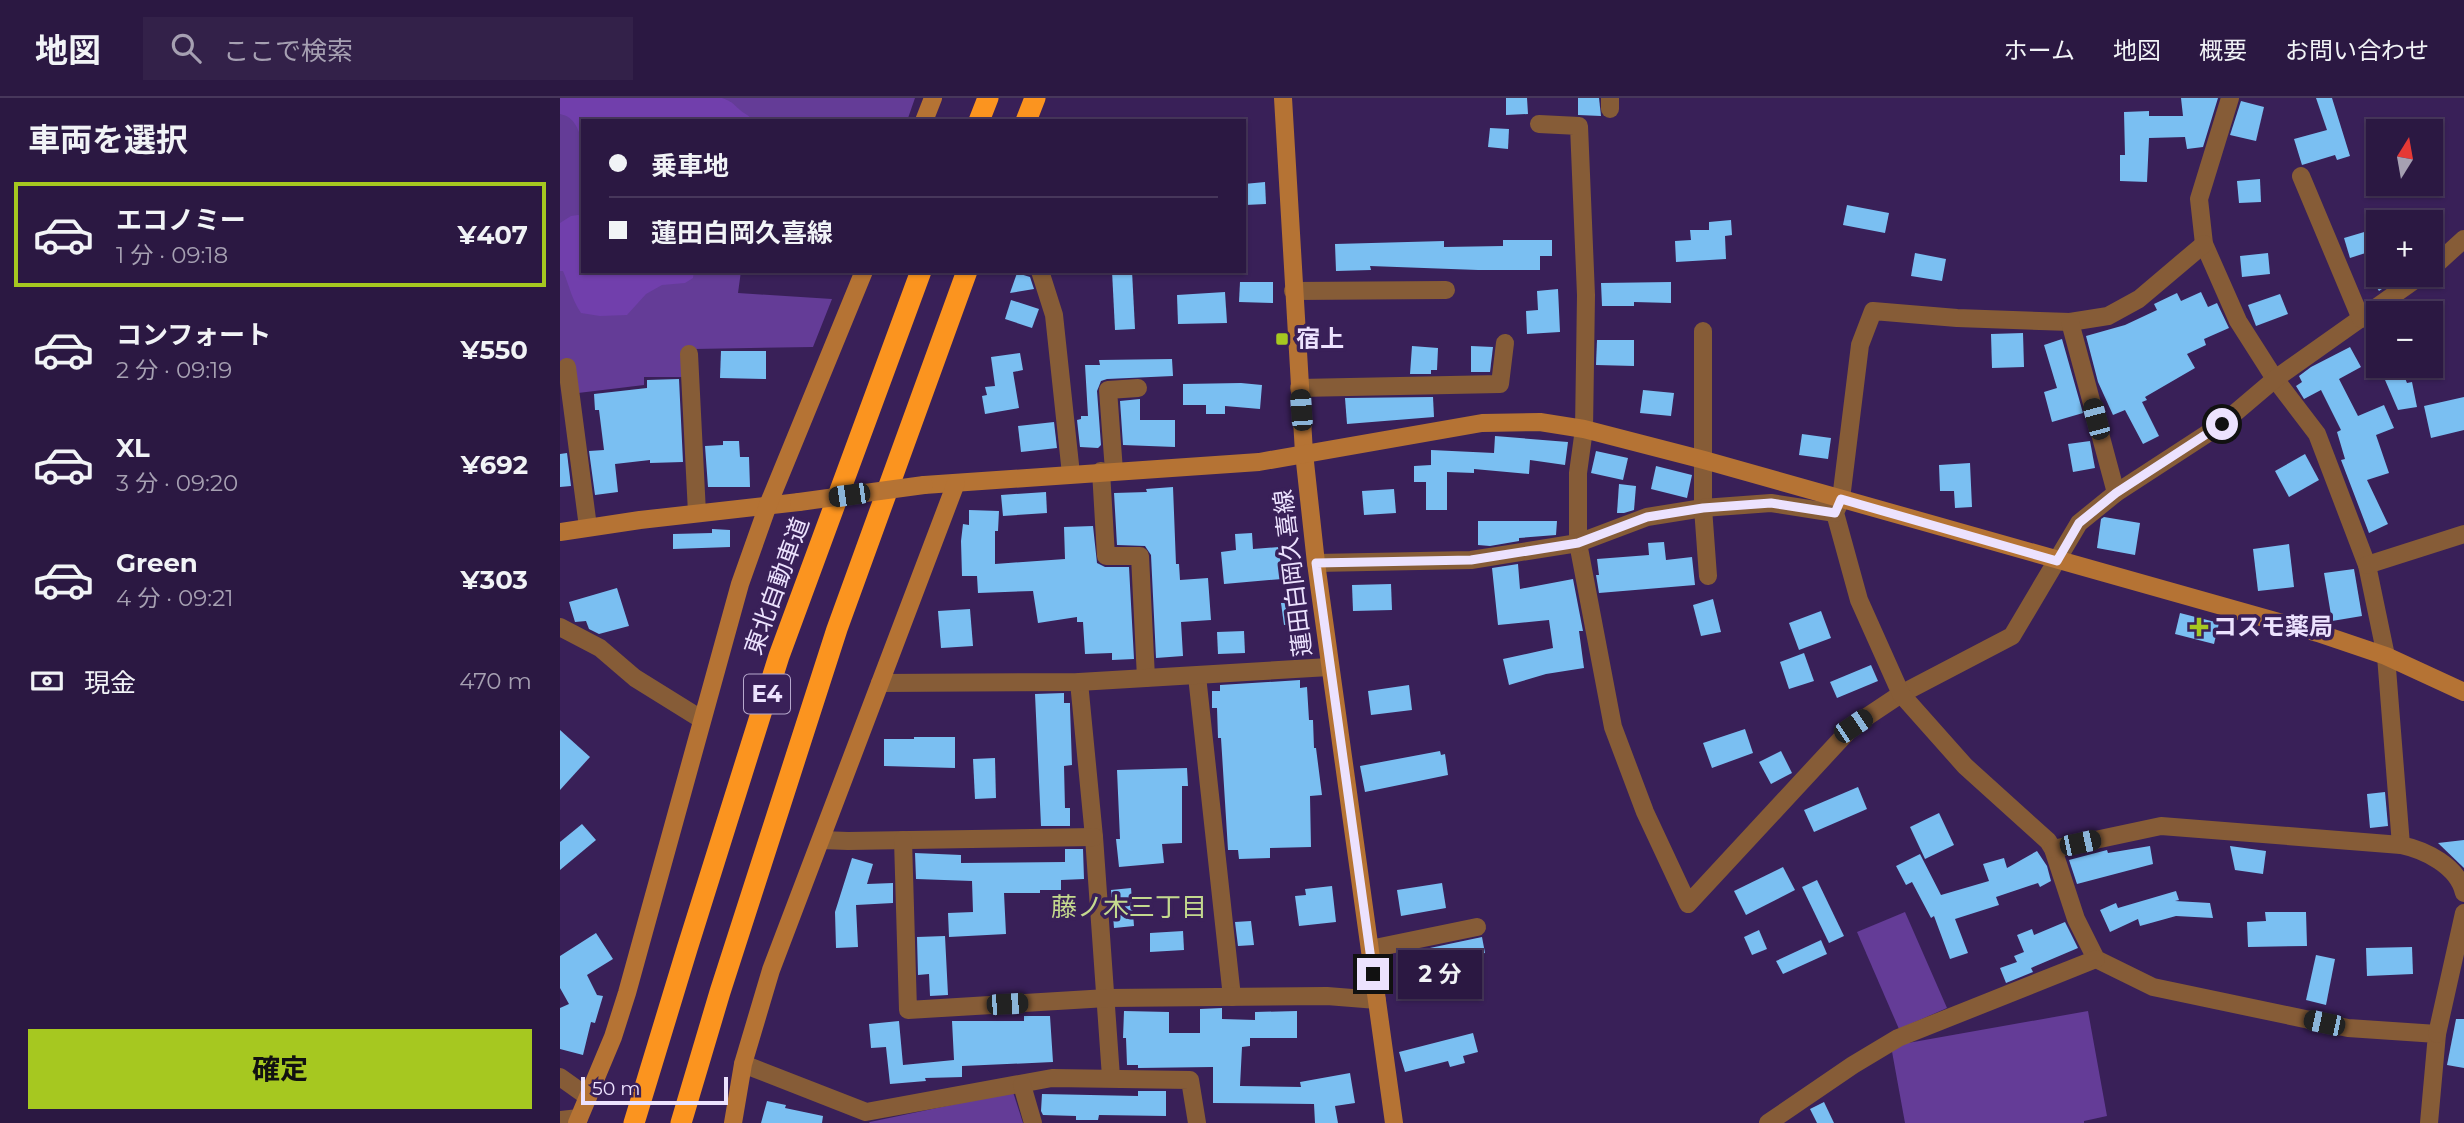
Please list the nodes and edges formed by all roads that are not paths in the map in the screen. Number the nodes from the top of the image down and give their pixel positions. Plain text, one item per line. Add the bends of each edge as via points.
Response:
1 (933, 98) edge
2 (988, 98) edge
3 (1035, 98) edge
4 (1283, 98) edge
5 (2231, 98) edge
6 (925, 119) edge
7 (980, 119) edge
8 (1027, 119) edge
9 (1539, 124) dead end
10 (2301, 176) dead end
11 (2464, 239) edge
12 (2204, 244) junction
13 (2443, 258) edge
14 (863, 273) edge
15 (920, 273) edge
16 (967, 273) edge
17 (1041, 273) edge
18 (2405, 287) edge
19 (1446, 290) dead end
20 (1293, 291) junction
21 (2361, 319) junction
22 (2070, 322) junction
23 (1703, 331) dead end
24 (1505, 343) dead end
25 (690, 354) dead end
26 (567, 367) dead end
27 (2275, 379) junction
28 (1138, 388) dead end
29 (1300, 388) junction
30 (1584, 429) junction
31 (1304, 453) junction
32 (1704, 460) junction
33 (1107, 471) junction
34 (1071, 474) junction
35 (956, 483) junction
36 (2116, 493) junction
37 (768, 505) junction
38 (1838, 506) junction
39 (1703, 508) junction
40 (697, 513) junction
41 (588, 527) junction
42 (560, 532) edge
43 (2464, 534) edge
44 (1578, 543) junction
45 (2057, 561) junction
46 (1316, 563) junction
47 (2367, 565) junction
48 (1708, 576) dead end
49 (560, 627) edge
50 (2386, 656) junction
51 (1329, 667) junction
52 (1197, 676) junction
53 (1146, 678) junction
54 (1079, 682) junction
55 (880, 683) junction
56 (2464, 692) edge
57 (1901, 694) junction
58 (701, 719) junction
59 (1094, 837) junction
60 (821, 839) junction
61 (903, 840) junction
62 (2401, 845) junction
63 (2053, 849) junction
64 (2464, 892) edge
65 (2464, 913) edge
66 (1477, 927) dead end
67 (1370, 948) junction
68 (2096, 959) junction
69 (2459, 959) edge
70 (1232, 997) junction
71 (1107, 998) junction
72 (1377, 1000) junction
73 (2437, 1034) junction
74 (743, 1064) junction
75 (560, 1077) edge
76 (1111, 1077) junction
77 (1022, 1085) junction
78 (588, 1097) junction
79 (865, 1118) edge
80 (560, 1119) edge
81 (578, 1120) edge
82 (634, 1123) edge
83 (681, 1123) edge
84 (733, 1123) edge
85 (1033, 1123) edge
86 (1197, 1123) edge
87 (1394, 1123) edge
88 (1768, 1123) edge
89 (2429, 1123) edge

1 - 6 street
2 - 7 highway
3 - 8 highway
4 - 20 street, 蓮田白岡久喜線
5 - 12 street via 2199,199
9 - 30 street via 1579,126 1586,295
10 - 21 street
11 - 13 street
12 - 22 street via 2139,299 2108,316
12 - 27 street via 2238,321
14 - 37 street
15 - 82 highway, 東北自動車道 / E4 via 779,656
16 - 83 highway, E4 via 837,629
17 - 34 street via 1054,315
18 - 21 street
19 - 20 street
20 - 29 street, 蓮田白岡久喜線
21 - 27 street
22 - 36 street
22 - 38 street via 1873,311 1860,345
23 - 32 street
24 - 29 street via 1500,384
25 - 40 street
26 - 41 street
27 - 36 street via 2222,424
27 - 47 street via 2317,434
28 - 33 street via 1108,390
29 - 31 street, 蓮田白岡久喜線
30 - 31 street via 1496,422
30 - 32 street
30 - 44 street via 1578,473
31 - 33 street via 1259,462
31 - 46 street, 蓮田白岡久喜線
32 - 38 street
32 - 39 street
33 - 34 street
33 - 53 street via 1106,556 1140,556
34 - 35 street
35 - 37 street, bridge
35 - 55 street
36 - 45 street via 2079,523
37 - 40 street
37 - 58 street
38 - 39 street via 1771,503
38 - 45 street
38 - 57 street via 1859,600
39 - 44 street via 1647,517
39 - 48 street
40 - 41 street
41 - 42 street
43 - 47 street
44 - 46 street via 1471,560
44 - 57 street via 1613,727 1688,904 1853,726
45 - 50 street
45 - 57 street via 2012,636
46 - 51 street, 蓮田白岡久喜線
47 - 50 street
49 - 58 street via 600,648 635,678
50 - 56 street
50 - 62 street
51 - 52 street
51 - 67 street, 蓮田白岡久喜線
52 - 53 street
52 - 70 street
53 - 54 street
54 - 55 street
54 - 59 street
55 - 60 street
57 - 63 street via 1965,766
58 - 78 street via 627,993
59 - 61 street
59 - 71 street
60 - 61 street
60 - 74 street via 771,970
61 - 71 street via 908,1010
62 - 63 street via 2161,826
62 - 64 street via 2423,850 2444,865 2462,882
63 - 68 street via 2076,919
65 - 69 street
66 - 67 street
67 - 72 street, 蓮田白岡久喜線
68 - 73 street via 2153,987 2348,1028
68 - 88 street via 1898,1038
69 - 73 street
70 - 71 street
70 - 72 street
71 - 76 street
72 - 87 street, 蓮田白岡久喜線
73 - 89 street
74 - 79 street
74 - 84 street
75 - 78 street
76 - 77 street via 1052,1078
76 - 86 street via 1190,1080
77 - 79 street
77 - 85 street
78 - 81 street
80 - 81 street

